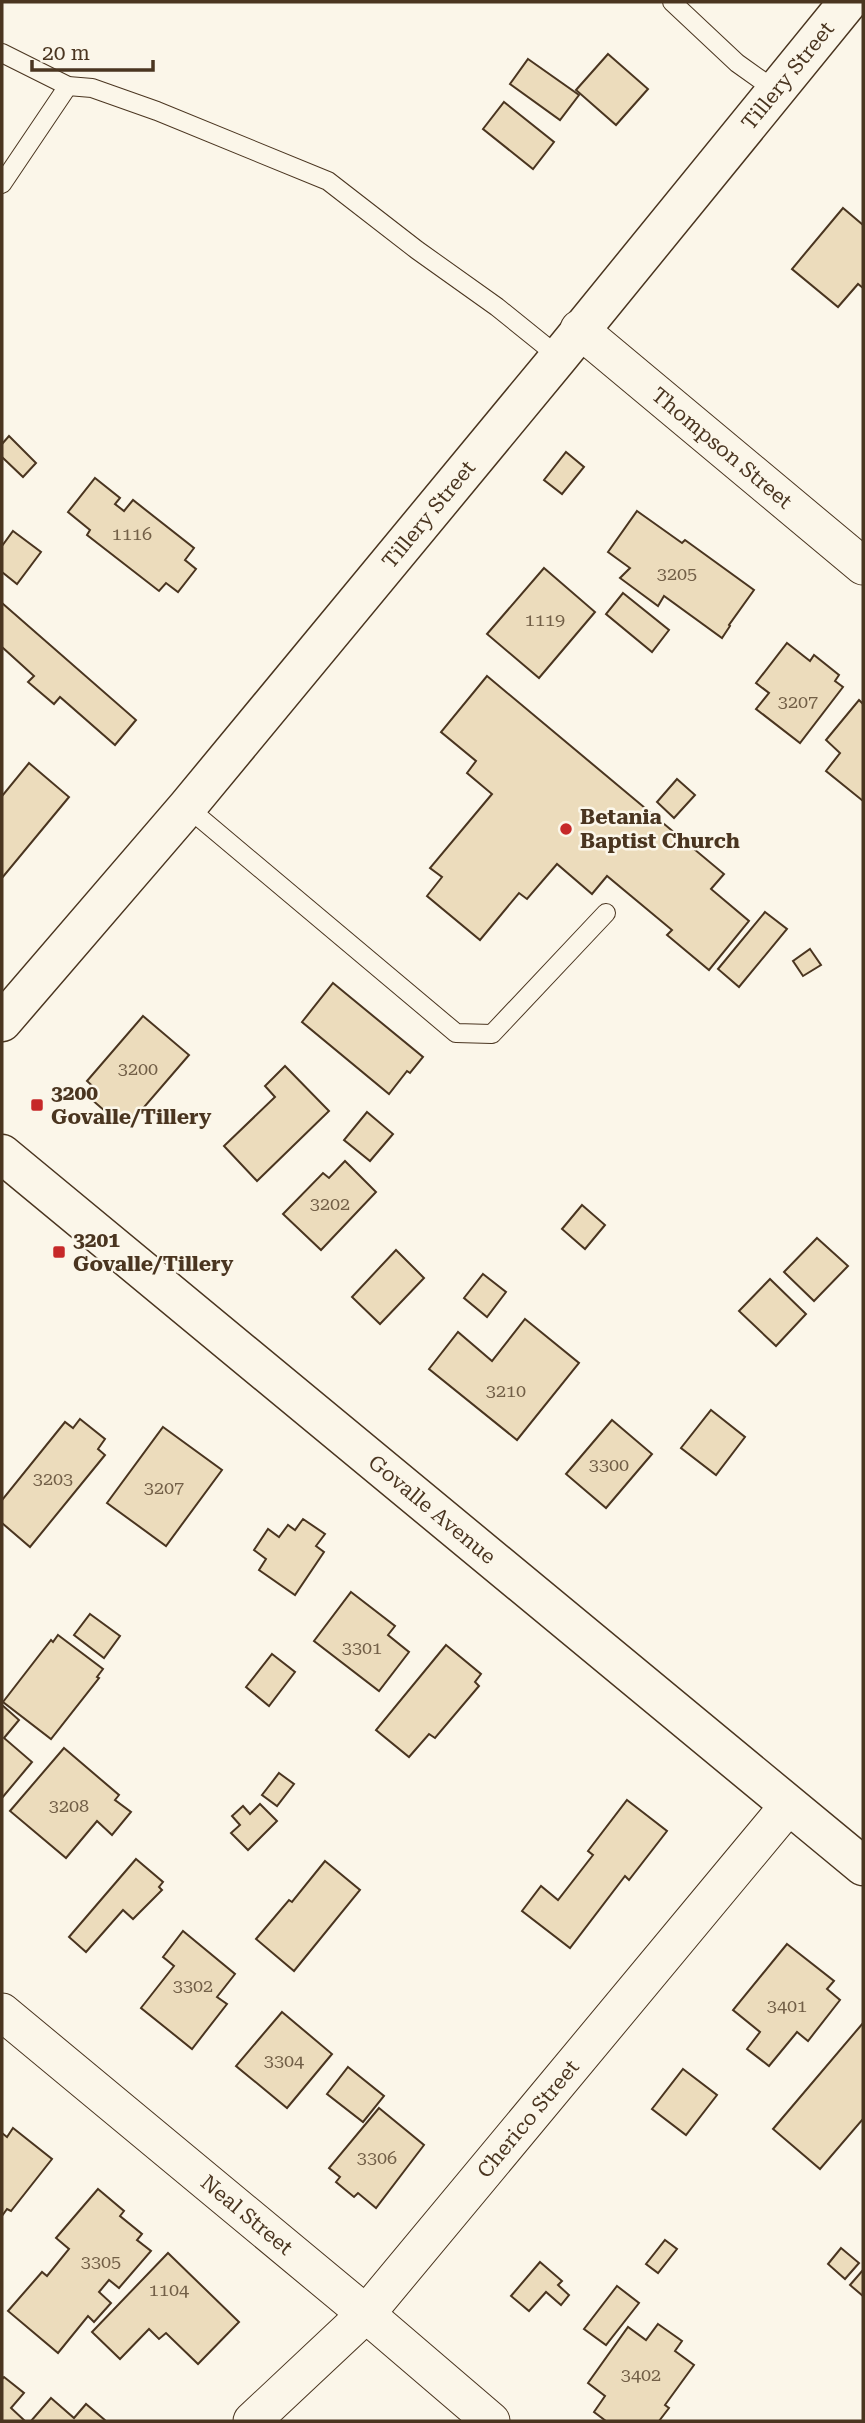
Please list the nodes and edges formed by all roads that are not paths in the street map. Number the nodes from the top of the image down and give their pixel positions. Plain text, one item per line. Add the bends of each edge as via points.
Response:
1 (672, 2) edge
2 (848, 2) edge
3 (2, 53) edge
4 (68, 86) junction
5 (775, 90) junction
6 (2, 184) edge
7 (569, 343) junction
8 (863, 566) edge
9 (187, 807) junction
10 (606, 913) dead end
11 (2, 1022) edge
12 (2, 1154) edge
13 (789, 1805) junction
14 (863, 1866) edge
15 (2, 2012) edge
16 (366, 2314) junction
17 (252, 2421) edge
18 (491, 2421) edge

1 - 5 lane via 737,63
2 - 5 street, Tillery Street
3 - 4 lane
4 - 6 lane
4 - 7 lane via 92,88 157,111 328,181 497,307
5 - 7 street, Tillery Street
7 - 8 street, Thompson Street
7 - 9 street, Tillery Street
9 - 10 lane via 456,1032 492,1034
9 - 11 street, Tillery Street
12 - 13 street, Govalle Avenue
13 - 14 street, Govalle Avenue
13 - 16 street, Cherico Street
15 - 16 street, Neal Street
16 - 17 street, Cherico Street
16 - 18 street, Neal Street

